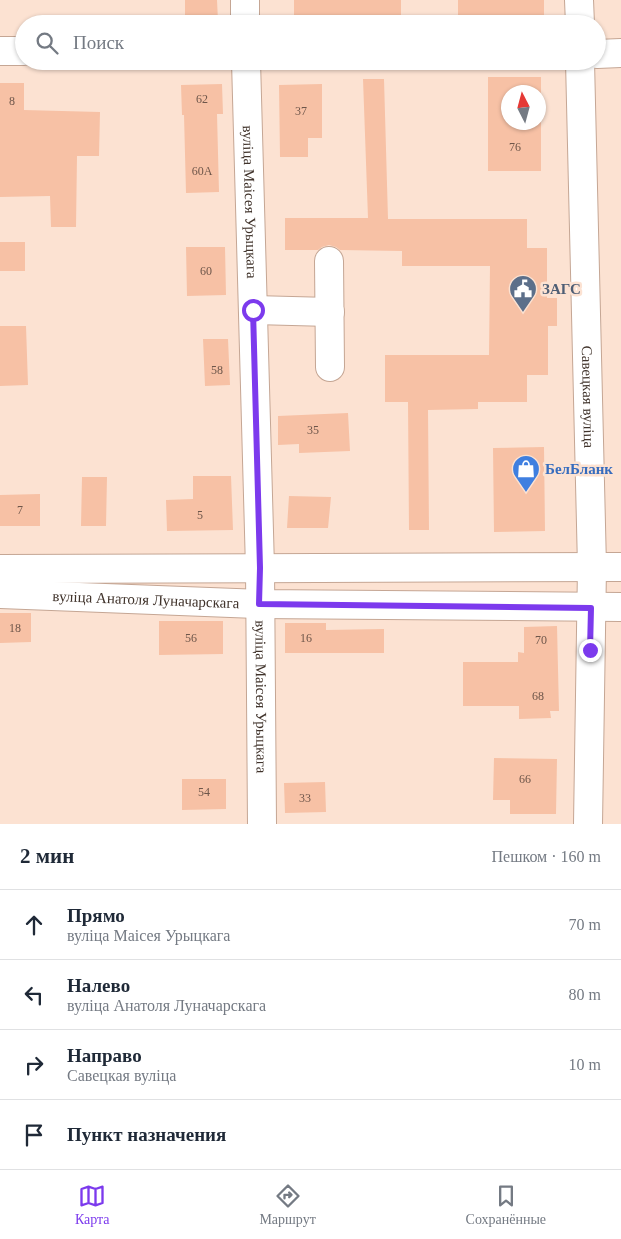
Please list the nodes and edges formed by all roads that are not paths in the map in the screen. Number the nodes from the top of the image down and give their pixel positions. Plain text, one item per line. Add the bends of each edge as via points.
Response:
1 (245, 0) edge
2 (580, 0) edge
3 (245, 15) edge
4 (580, 15) edge
5 (0, 51) edge
6 (15, 51) edge
7 (621, 53) edge
8 (606, 54) edge
9 (246, 70) edge
10 (580, 70) edge
11 (329, 261) dead end
12 (253, 310) junction
13 (330, 312) junction
14 (330, 367) dead end
15 (592, 567) junction
16 (621, 567) edge
17 (260, 568) junction
18 (0, 569) edge
19 (0, 594) edge
20 (259, 604) junction
21 (621, 607) edge
22 (591, 608) junction
23 (262, 824) edge
24 (588, 824) edge

1 - 3 street
2 - 4 street
5 - 6 street
7 - 8 street
9 - 12 street, вуліца Маісея Урыцкага
10 - 15 street, Савецкая вуліца
11 - 13 street
12 - 13 street
12 - 17 street, вуліца Маісея Урыцкага
13 - 14 street
15 - 16 street, вуліца Анатоля Луначарскага
15 - 17 street, вуліца Анатоля Луначарскага
15 - 22 street, Савецкая вуліца
17 - 18 street, вуліца Анатоля Луначарскага
17 - 20 street, вуліца Маісея Урыцкага
19 - 20 street, вуліца Анатоля Луначарскага
20 - 22 street, вуліца Анатоля Луначарскага
20 - 23 street, вуліца Маісея Урыцкага
21 - 22 street, вуліца Анатоля Луначарскага
22 - 24 street, Савецкая вуліца

